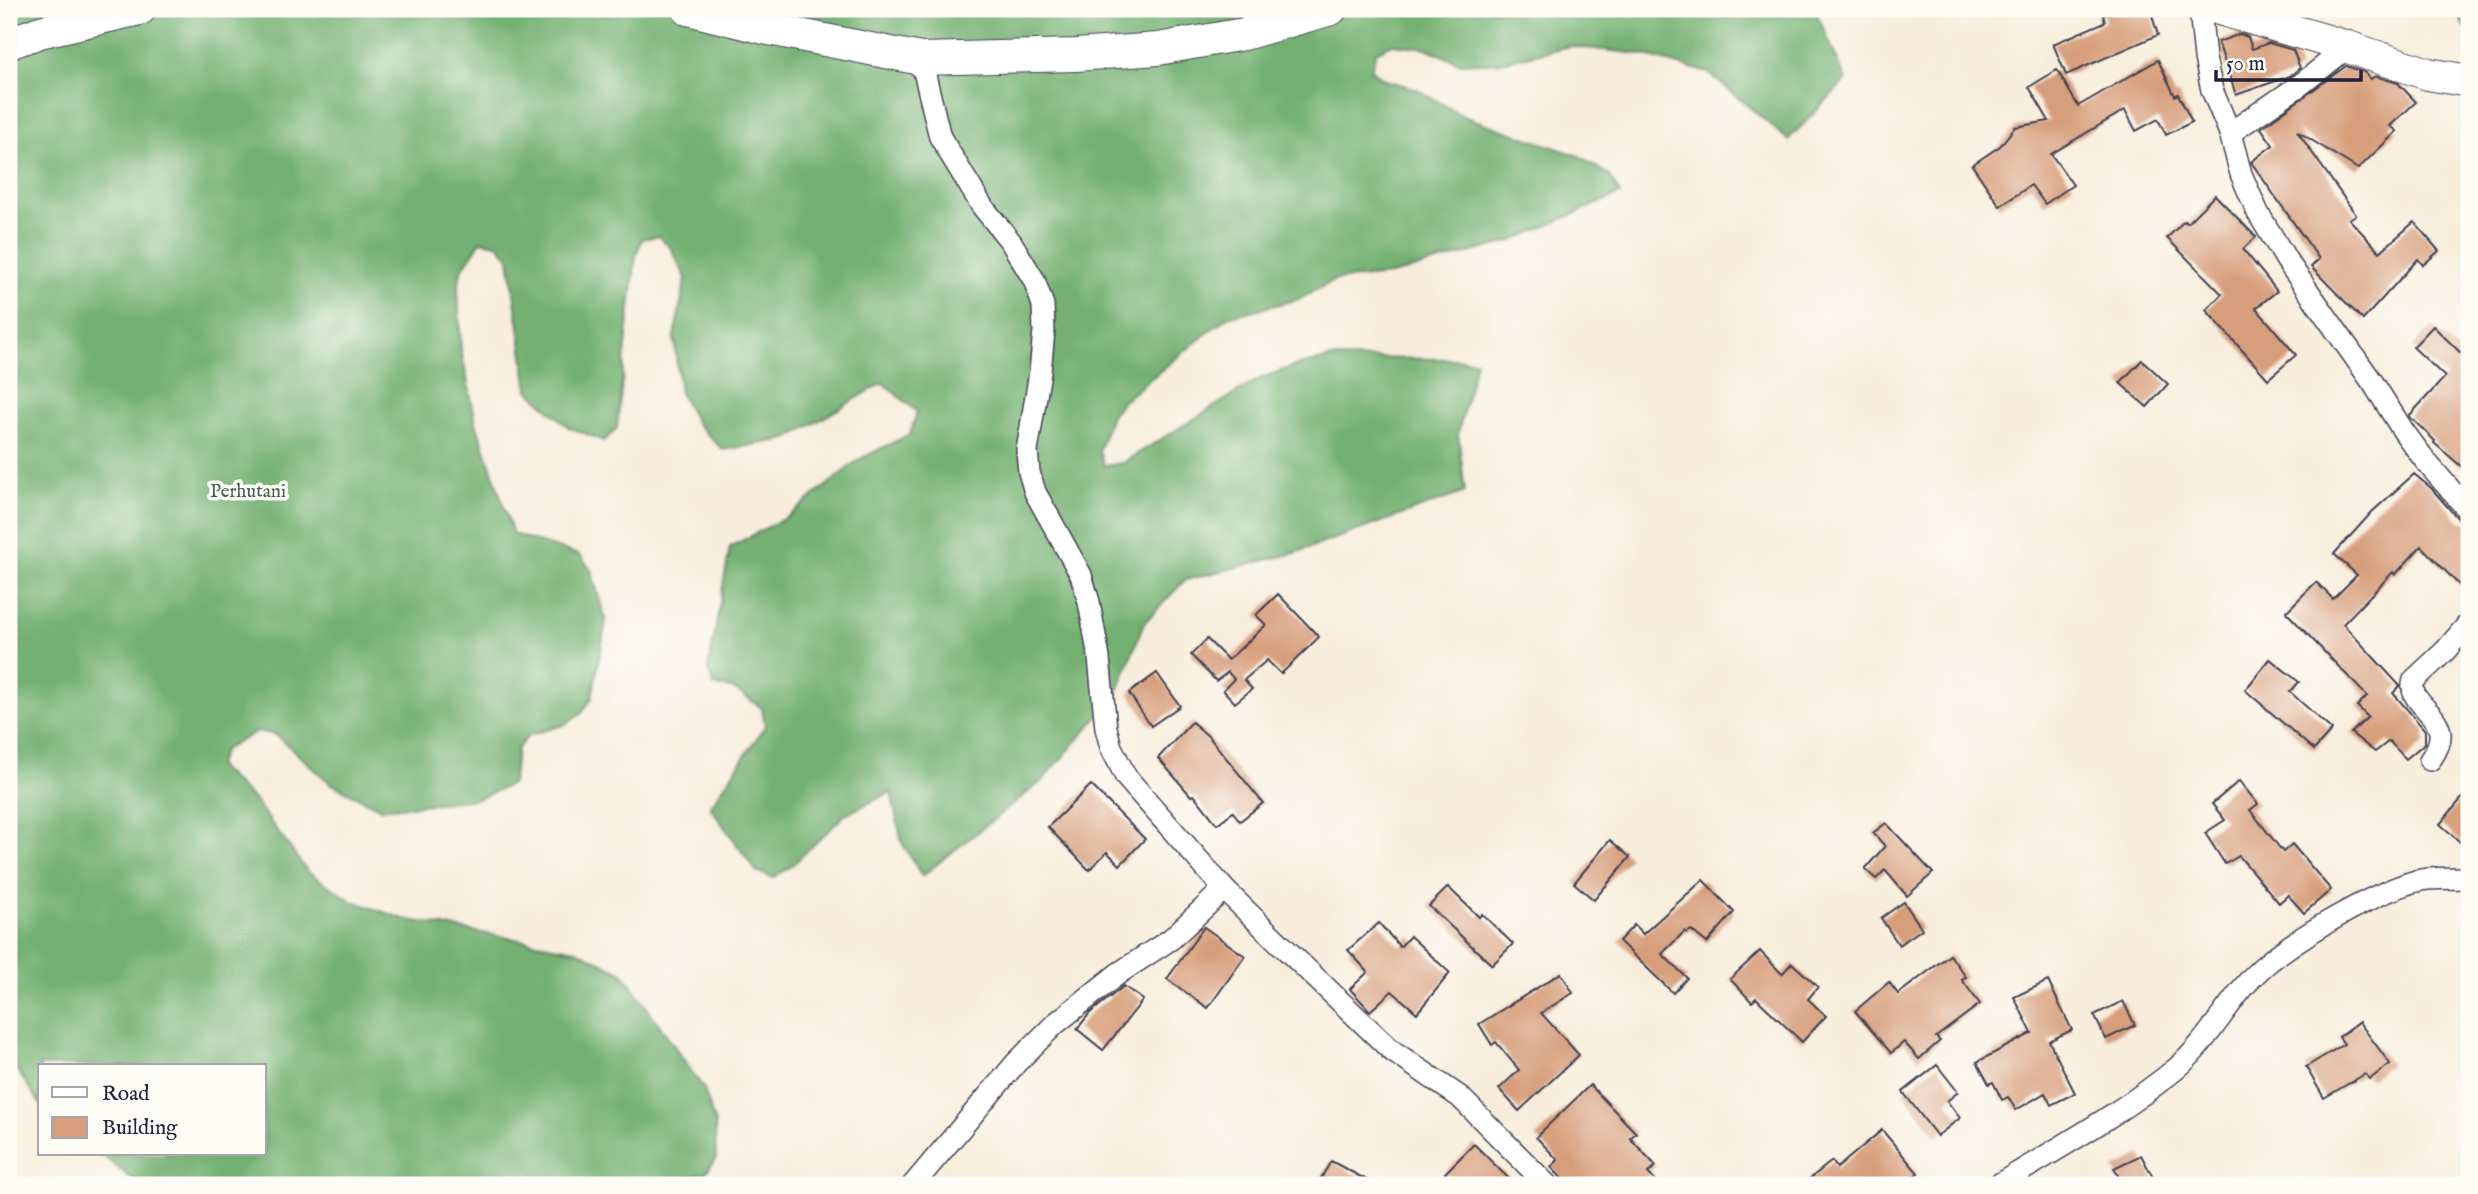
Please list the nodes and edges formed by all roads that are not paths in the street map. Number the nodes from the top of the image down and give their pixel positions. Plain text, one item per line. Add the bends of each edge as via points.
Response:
1 (140, 9) edge
2 (688, 9) edge
3 (1331, 9) edge
4 (2200, 9) edge
5 (2219, 9) edge
6 (9, 43) edge
7 (2347, 47) junction
8 (921, 59) junction
9 (2469, 81) edge
10 (2230, 133) junction
11 (2469, 511) edge
12 (2469, 623) edge
13 (2430, 760) dead end
14 (2469, 878) edge
15 (1224, 889) junction
16 (913, 1185) edge
17 (1546, 1185) edge
18 (1999, 1185) edge

1 - 6 street
2 - 8 street
3 - 8 street via 1244,34 1158,49
4 - 10 street via 2204,58
5 - 7 street
7 - 9 street via 2428,75
7 - 10 street
8 - 15 street via 940,137 982,206 1011,242 1044,305 1040,372 1027,451 1029,472 1035,492 1082,575 1111,747 1126,777
10 - 11 street via 2258,213 2287,261 2404,432
12 - 13 street via 2412,684 2415,697 2440,731 2438,750
14 - 18 street via 2419,880 2393,889 2293,944 2258,971 2179,1066 2139,1097
15 - 16 street via 1171,939 1055,1024
15 - 17 street via 1391,1050 1460,1097

